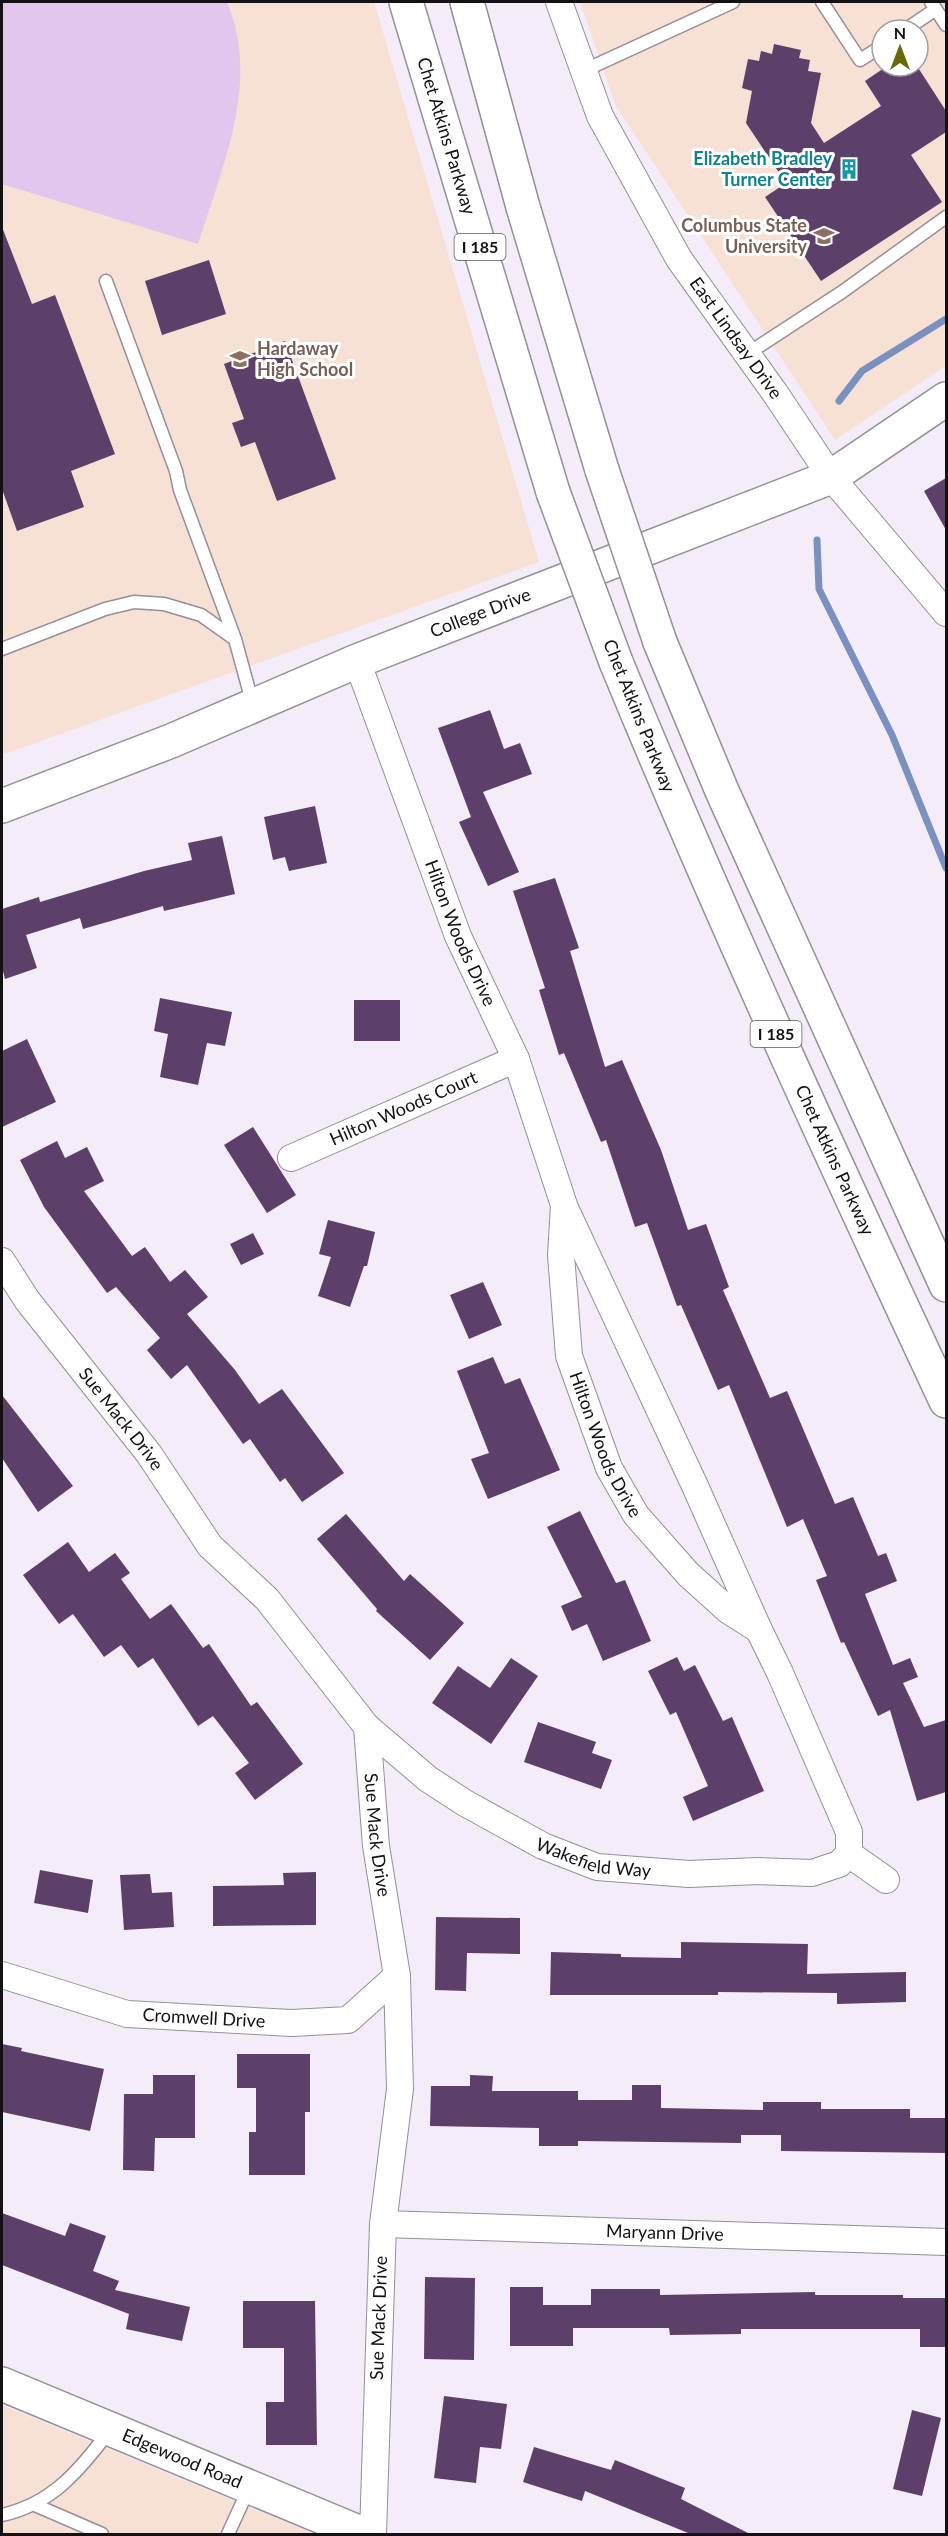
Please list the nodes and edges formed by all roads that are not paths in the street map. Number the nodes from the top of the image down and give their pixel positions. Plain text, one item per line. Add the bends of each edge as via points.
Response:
1 (406, 2) edge
2 (467, 2) edge
3 (559, 2) edge
4 (733, 2) edge
5 (822, 2) edge
6 (934, 5) edge
7 (919, 18) edge
8 (946, 25) edge
9 (870, 54) edge
10 (583, 71) junction
11 (946, 217) edge
12 (106, 281) dead end
13 (747, 354) junction
14 (946, 399) edge
15 (831, 477) junction
16 (946, 613) edge
17 (235, 639) junction
18 (2, 649) edge
19 (357, 661) junction
20 (253, 706) junction
21 (2, 806) edge
22 (516, 1059) junction
23 (291, 1158) dead end
24 (564, 1205) junction
25 (2, 1261) edge
26 (946, 1285) edge
27 (946, 1401) edge
28 (759, 1630) junction
29 (368, 1726) junction
30 (849, 1854) junction
31 (886, 1880) dead end
32 (2, 1975) edge
33 (397, 1976) junction
34 (383, 2224) junction
35 (946, 2242) edge
36 (2, 2384) edge
37 (111, 2429) junction
38 (250, 2487) junction
39 (35, 2505) junction
40 (2, 2515) edge
41 (102, 2535) edge
42 (228, 2535) edge
43 (363, 2535) edge
44 (373, 2535) edge

1 - 27 main road, Chet Atkins Parkway / I 185, bridge via 554,492 616,662 818,1128
2 - 26 main road, I 185, bridge via 523,207 602,470 660,642 722,791
3 - 10 street, East Lindsay Drive
4 - 10 lane
5 - 9 lane via 860,60
6 - 7 lane
6 - 8 lane
10 - 13 street, East Lindsay Drive via 600,116 679,259
11 - 13 lane via 843,292
12 - 17 lane
13 - 15 street, East Lindsay Drive
14 - 15 main road, College Drive
15 - 16 street, East Lindsay Drive
15 - 19 main road, College Drive
17 - 18 lane via 201,615 164,604 134,602 105,609
17 - 20 lane
19 - 20 main road, College Drive
19 - 22 street, Hilton Woods Drive via 458,936
20 - 21 main road, College Drive
22 - 23 street, Hilton Woods Court
22 - 24 street, Hilton Woods Drive
24 - 28 street, Hilton Woods Drive
24 - 28 street, Hilton Woods Drive via 561,1255 569,1356 609,1468 636,1515 688,1574 729,1611
25 - 29 street, Sue Mack Drive via 27,1300 149,1454 210,1546 267,1599
28 - 30 street, Hilton Woods Drive via 849,1832
29 - 30 street, Wakefield Way via 428,1779 465,1803 543,1846 597,1867 689,1874 812,1872 839,1864
29 - 33 street, Sue Mack Drive via 376,1846
30 - 31 street
32 - 33 street, Cromwell Drive via 128,2014 291,2023 348,2020
33 - 34 street, Sue Mack Drive via 400,2089
34 - 35 street, Maryann Drive
34 - 44 street, Sue Mack Drive
36 - 37 main road, Edgewood Road
37 - 38 main road, Edgewood Road
37 - 39 lane via 88,2459
38 - 42 lane
38 - 43 main road, Edgewood Road
39 - 40 lane
39 - 41 lane

